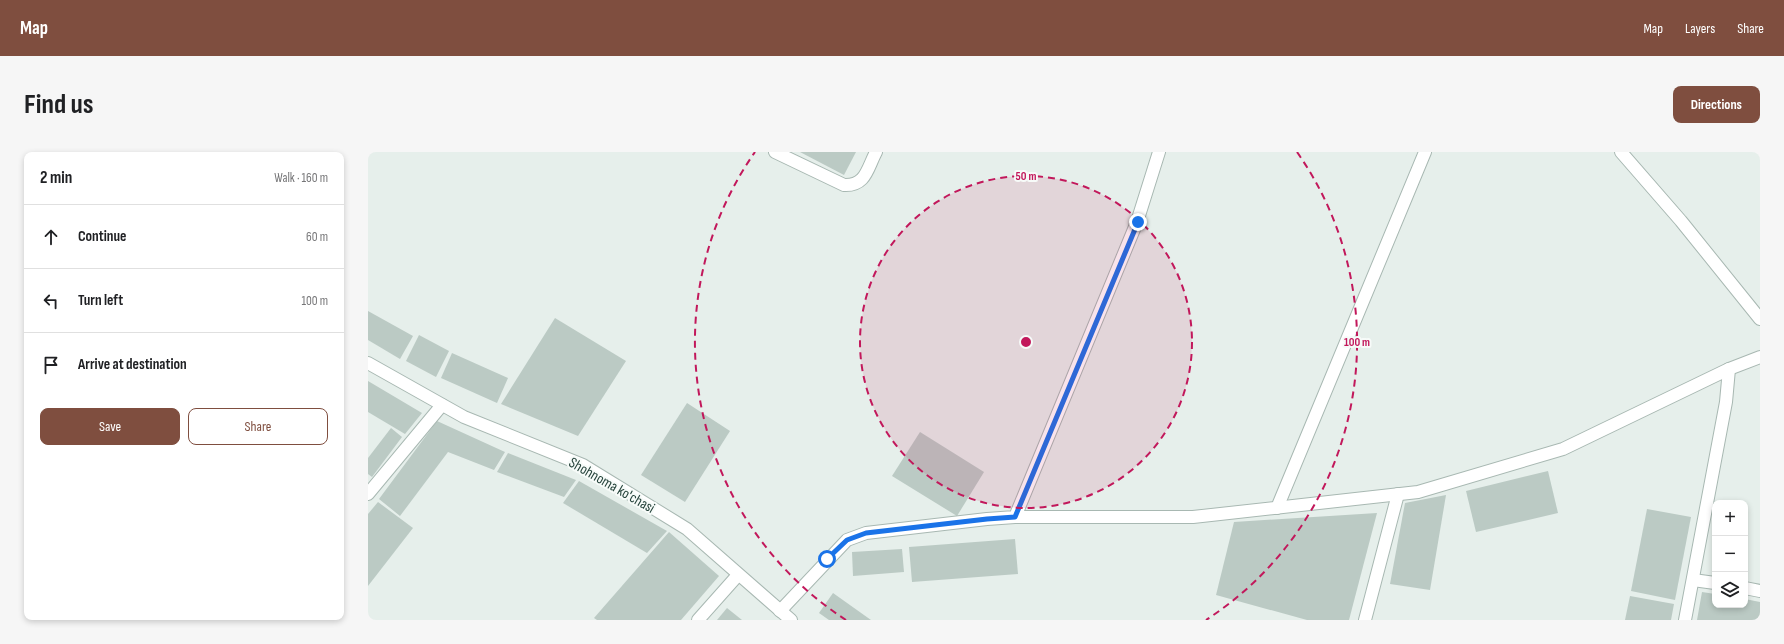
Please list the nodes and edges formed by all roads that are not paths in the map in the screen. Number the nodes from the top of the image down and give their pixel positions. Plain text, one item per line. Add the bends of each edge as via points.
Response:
1 (775, 152) edge
2 (876, 152) edge
3 (1159, 152) edge
4 (1425, 152) edge
5 (1621, 152) edge
6 (1760, 319) edge
7 (1760, 357) edge
8 (368, 363) edge
9 (1729, 369) junction
10 (442, 405) junction
11 (368, 494) edge
12 (1398, 494) junction
13 (1277, 508) junction
14 (1015, 517) junction
15 (738, 575) junction
16 (1693, 580) junction
17 (1712, 583) edge
18 (1748, 589) edge
19 (1760, 591) edge
20 (780, 611) junction
21 (698, 620) edge
22 (791, 620) edge
23 (1365, 620) edge
24 (1685, 620) edge

1 - 2 street via 844,185 854,186 861,182
3 - 14 street via 1138,222
4 - 13 street
5 - 6 street
7 - 9 street
8 - 10 street, Shohnoma ko'chasi
9 - 12 street via 1563,449 1418,492
9 - 16 street via 1726,402
10 - 11 street
10 - 15 street, Shohnoma ko'chasi via 464,417 583,465 687,529
12 - 13 street
12 - 23 street
13 - 14 street via 1194,517
14 - 20 street via 866,533 847,540
15 - 20 street, Shohnoma ko'chasi
15 - 21 street
16 - 17 street
16 - 24 street
18 - 19 street
20 - 22 street, Shohnoma ko'chasi

